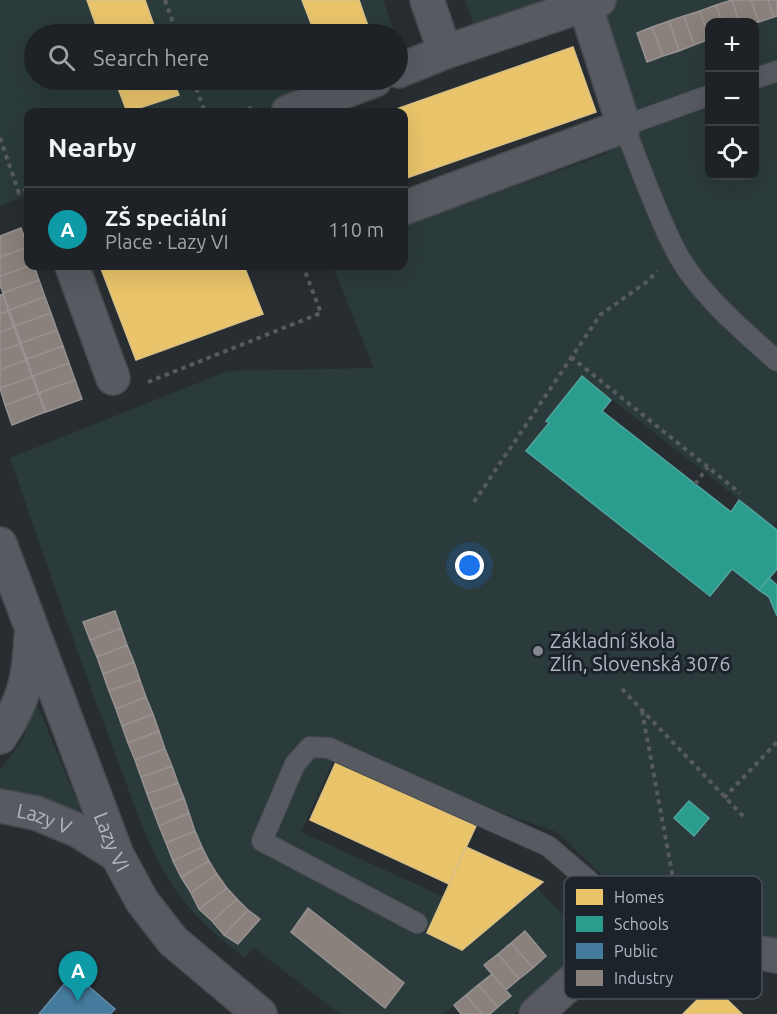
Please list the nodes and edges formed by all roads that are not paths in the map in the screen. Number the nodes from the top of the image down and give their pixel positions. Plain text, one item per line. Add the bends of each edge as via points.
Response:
1 (427, 0) edge
2 (592, 3) edge
3 (445, 52) junction
4 (408, 67) edge
5 (777, 71) edge
6 (759, 77) edge
7 (351, 90) edge
8 (705, 97) edge
9 (308, 108) edge
10 (624, 126) junction
11 (408, 207) edge
12 (74, 270) edge
13 (777, 361) edge
14 (127, 381) road end
15 (0, 544) edge
16 (31, 626) junction
17 (0, 737) edge
18 (0, 806) edge
19 (117, 855) junction
20 (583, 876) edge
21 (417, 923) dead end
22 (762, 954) edge
23 (777, 956) edge
24 (564, 990) edge
25 (260, 1014) edge
26 (536, 1014) edge

1 - 3 street
2 - 3 street
2 - 10 street
3 - 4 street
5 - 6 lane
7 - 9 street
8 - 10 lane
10 - 11 street
10 - 13 lane via 675,250 692,276
12 - 14 street
15 - 16 street, Lazy VI
16 - 17 street via 24,693
16 - 19 street, Lazy VI
18 - 19 street, Lazy V via 57,821
19 - 25 street, Lazy VI via 142,901 173,941
20 - 21 lane via 548,846 329,748 310,747 295,764 262,840
22 - 23 street
24 - 26 street

